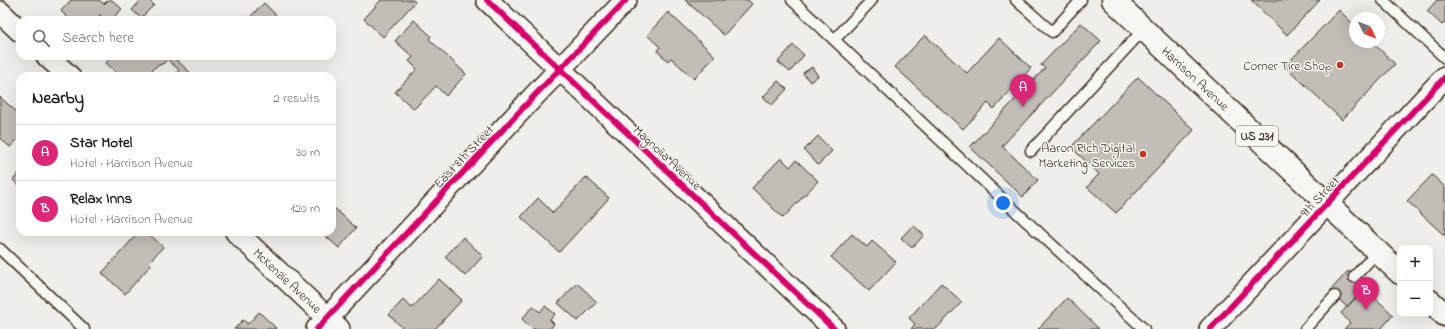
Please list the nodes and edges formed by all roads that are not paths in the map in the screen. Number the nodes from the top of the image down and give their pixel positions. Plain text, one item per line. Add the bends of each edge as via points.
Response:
1 (487, 0) edge
2 (626, 0) edge
3 (872, 0) edge
4 (1016, 0) edge
5 (1081, 0) edge
6 (1113, 0) edge
7 (1383, 0) edge
8 (795, 1) edge
9 (0, 12) edge
10 (16, 27) edge
11 (1144, 29) junction
12 (834, 40) junction
13 (1445, 58) edge
14 (51, 60) edge
15 (560, 69) junction
16 (65, 72) edge
17 (1445, 77) edge
18 (1031, 151) dead end
19 (1328, 203) junction
20 (240, 236) edge
21 (0, 249) edge
22 (1378, 251) junction
23 (1397, 270) edge
24 (1354, 277) dead end
25 (1335, 296) dead end
26 (328, 325) edge
27 (1217, 327) edge
28 (84, 329) edge
29 (834, 329) edge
30 (1144, 329) edge
31 (1305, 329) edge

1 - 15 street, Magnolia Avenue
2 - 15 street, East 8th Street
3 - 12 lane
4 - 5 lane via 1052,32
6 - 11 main road, Harrison Avenue / US 231
7 - 13 lane
8 - 12 lane
9 - 10 street
11 - 18 lane
11 - 19 main road, Harrison Avenue / US 231
12 - 30 lane
14 - 16 street
15 - 26 street, East 8th Street
15 - 29 street, Magnolia Avenue
17 - 19 street, 9th Street
19 - 22 main road, Harrison Avenue / US 231
19 - 27 street, 9th Street
20 - 26 street, McKenzie Avenue
21 - 28 lane
22 - 23 main road, Harrison Avenue / US 231
22 - 24 lane
25 - 31 lane

